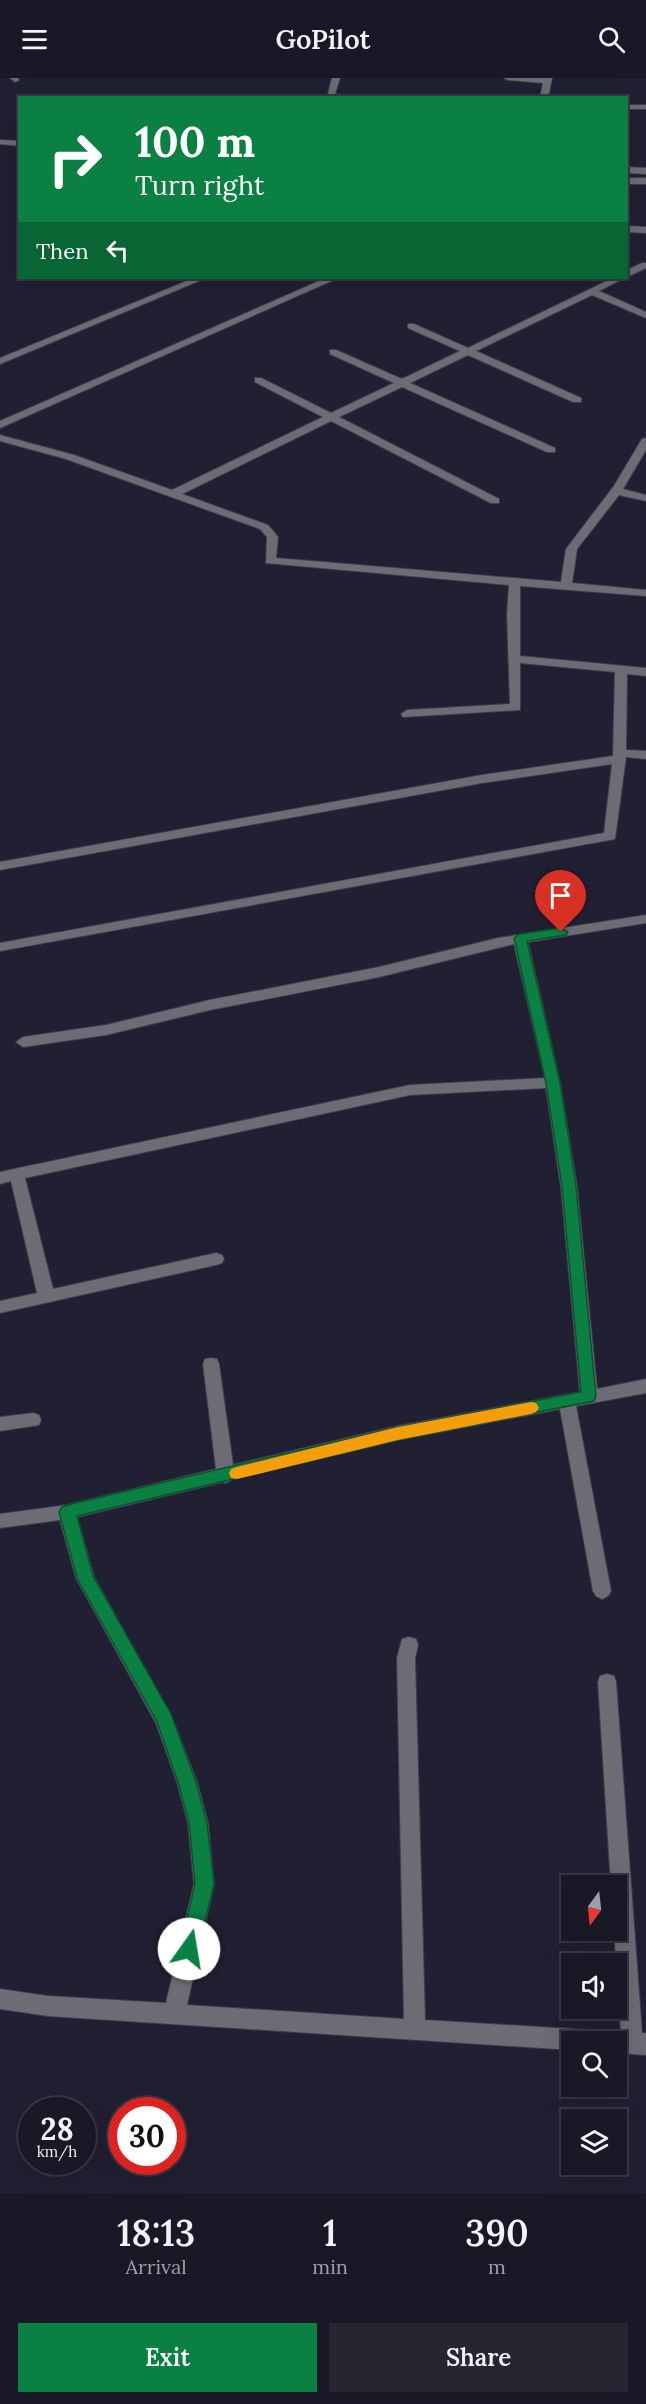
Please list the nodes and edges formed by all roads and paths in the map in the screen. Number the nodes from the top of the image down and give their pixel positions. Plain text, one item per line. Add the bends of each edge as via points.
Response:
1 (336, 78) edge
2 (508, 78) edge
3 (518, 78) edge
4 (547, 79) edge
5 (330, 96) edge
6 (544, 96) edge
7 (628, 107) edge
8 (646, 107) edge
9 (0, 142) edge
10 (18, 144) edge
11 (628, 170) edge
12 (646, 171) edge
13 (628, 181) edge
14 (646, 181) edge
15 (628, 229) edge
16 (646, 230) edge
17 (645, 265) edge
18 (628, 273) edge
19 (199, 279) edge
20 (331, 279) edge
21 (617, 279) edge
22 (591, 291) junction
23 (646, 315) edge
24 (411, 326) dead end
25 (465, 351) junction
26 (333, 352) dead end
27 (0, 361) edge
28 (258, 380) dead end
29 (401, 382) junction
30 (576, 400) dead end
31 (330, 417) junction
32 (0, 425) edge
33 (0, 438) edge
34 (646, 441) edge
35 (550, 450) dead end
36 (616, 491) junction
37 (173, 494) junction
38 (646, 498) edge
39 (495, 501) dead end
40 (515, 581) junction
41 (566, 585) junction
42 (646, 593) edge
43 (515, 659) junction
44 (621, 670) junction
45 (646, 672) edge
46 (407, 714) dead end
47 (646, 755) edge
48 (620, 756) junction
49 (0, 866) edge
50 (645, 921) edge
51 (520, 938) junction
52 (0, 947) edge
53 (23, 1042) dead end
54 (553, 1083) junction
55 (17, 1175) junction
56 (0, 1178) edge
57 (216, 1259) dead end
58 (46, 1295) junction
59 (0, 1307) edge
60 (212, 1364) dead end
61 (646, 1386) edge
62 (589, 1396) junction
63 (567, 1401) junction
64 (33, 1420) dead end
65 (0, 1424) edge
66 (226, 1476) junction
67 (67, 1512) junction
68 (0, 1521) edge
69 (602, 1591) dead end
70 (409, 1645) dead end
71 (607, 1682) dead end
72 (0, 1999) edge
73 (174, 2014) junction
74 (415, 2029) junction
75 (561, 2039) edge
76 (631, 2043) edge

1 - 5 street
2 - 3 street
3 - 4 street
4 - 6 street
7 - 8 street
9 - 10 street
11 - 12 street
13 - 14 street
15 - 16 street
17 - 18 street
19 - 27 street
20 - 32 street
21 - 22 street
22 - 23 street
22 - 25 street
24 - 25 street
25 - 29 street
25 - 30 street
26 - 29 street
28 - 31 street
29 - 31 street
29 - 35 street
31 - 37 street
31 - 39 street
33 - 37 street via 70,457
34 - 36 street
36 - 38 street
36 - 41 street via 572,549
37 - 40 street via 264,527 273,537 270,561
40 - 41 street
40 - 43 street
41 - 42 street
43 - 44 street
43 - 46 street via 516,707
44 - 45 street
44 - 48 street
47 - 48 street
48 - 49 street
48 - 52 street via 610,836
50 - 51 street
51 - 53 street via 106,1030
51 - 54 street
54 - 55 street via 410,1090
54 - 62 street via 569,1186
55 - 56 street
55 - 58 street
57 - 58 street
58 - 59 street
60 - 66 street
61 - 62 street
62 - 63 street
63 - 66 street via 398,1433
63 - 69 street
64 - 65 street
66 - 67 street
67 - 68 street
67 - 73 street via 85,1578 164,1720 198,1823 204,1884
70 - 74 street via 406,1658
71 - 76 street
72 - 73 street
73 - 74 street
74 - 75 street

